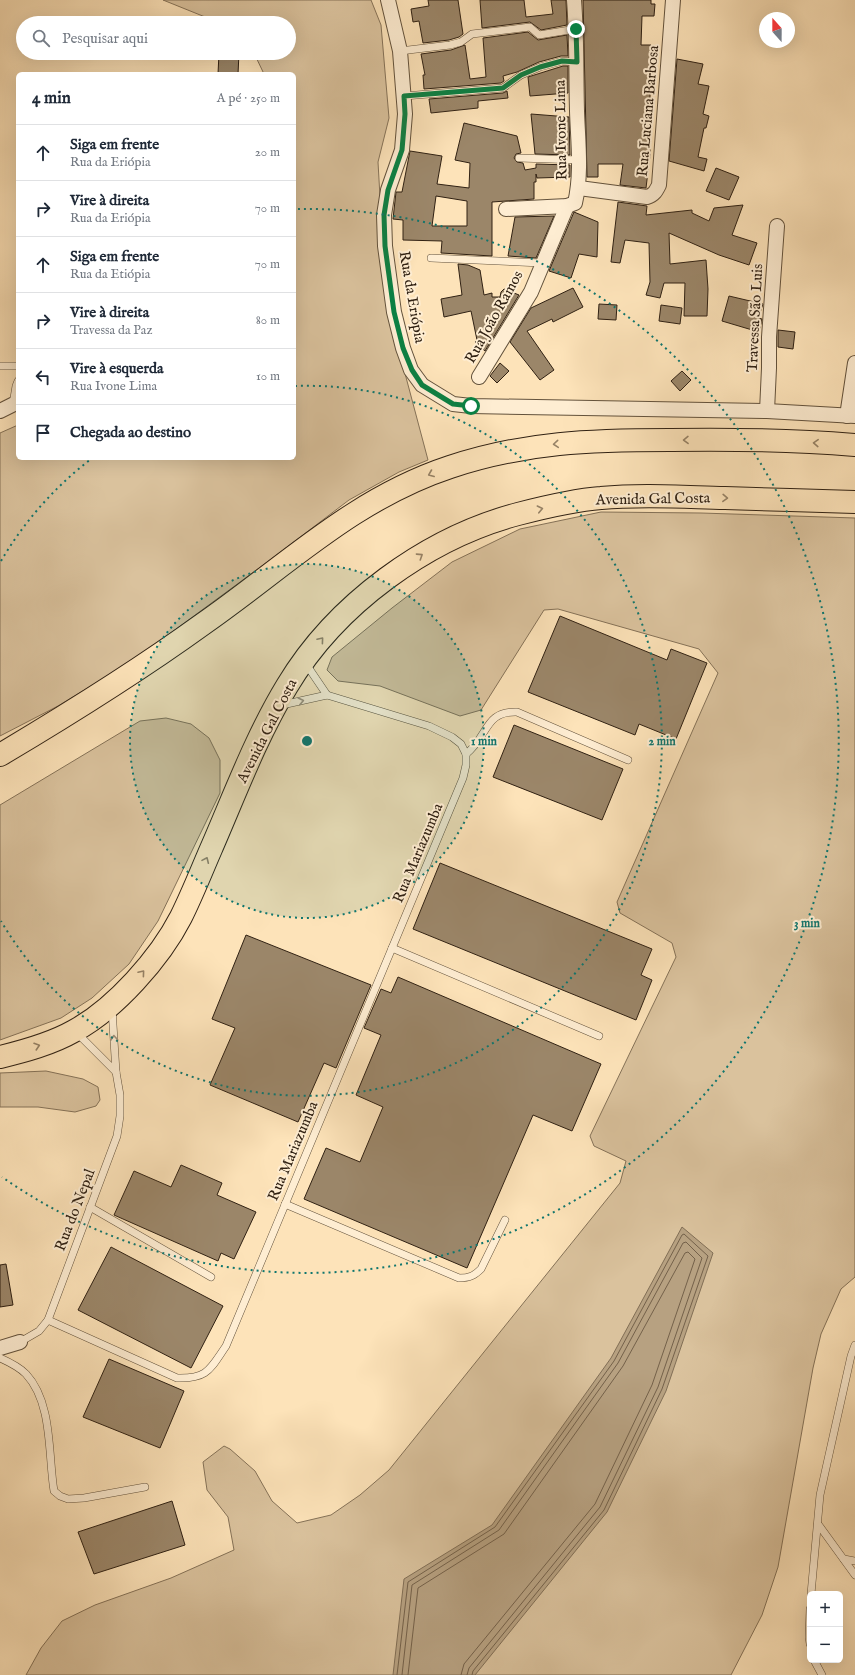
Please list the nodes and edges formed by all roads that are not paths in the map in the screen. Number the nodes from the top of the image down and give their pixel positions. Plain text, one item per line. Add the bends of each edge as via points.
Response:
1 (388, 0) edge
2 (574, 0) edge
3 (673, 0) edge
4 (576, 29) junction
5 (400, 51) junction
6 (577, 62) junction
7 (404, 96) junction
8 (519, 158) dead end
9 (580, 160) junction
10 (579, 188) junction
11 (567, 206) junction
12 (506, 208) dead end
13 (777, 226) dead end
14 (432, 258) dead end
15 (542, 263) junction
16 (855, 363) edge
17 (0, 366) edge
18 (16, 366) edge
19 (479, 378) dead end
20 (16, 386) edge
21 (16, 403) edge
22 (0, 411) edge
23 (767, 411) junction
24 (851, 416) edge
25 (855, 445) edge
26 (855, 502) edge
27 (304, 661) junction
28 (327, 695) junction
29 (275, 706) junction
30 (466, 754) junction
31 (0, 755) edge
32 (628, 760) dead end
33 (392, 948) junction
34 (112, 1005) junction
35 (75, 1031) junction
36 (599, 1036) dead end
37 (0, 1057) edge
38 (116, 1072) junction
39 (285, 1204) junction
40 (90, 1207) junction
41 (505, 1220) dead end
42 (211, 1277) dead end
43 (48, 1320) junction
44 (20, 1342) joint
45 (855, 1345) edge
46 (0, 1348) edge
47 (0, 1358) edge
48 (145, 1487) dead end
49 (818, 1524) junction
50 (844, 1559) junction
51 (855, 1561) edge
52 (855, 1575) edge
53 (811, 1591) edge
54 (816, 1663) edge
55 (822, 1675) edge

1 - 5 street, Rua da Eriópia
2 - 4 street, Rua Ivone Lima
3 - 10 street, Rua Luciana Barbosa via 659,185 656,192 647,197
4 - 5 lane via 539,34 530,27 472,34 461,42 450,45
4 - 6 street, Rua Ivone Lima
5 - 7 street, Rua da Eriópia
6 - 7 lane via 562,61 540,67 521,75 503,88
6 - 9 street, Rua Ivone Lima
7 - 23 street, Rua da Eriópia via 402,150 388,190 384,215 385,246 394,312 403,348 412,370 422,385 453,404 478,406
8 - 9 lane
9 - 10 street, Rua Ivone Lima
10 - 11 street via 576,203
11 - 12 street
11 - 15 street, Rua João Ramos
13 - 23 street, Travessa São Luis via 769,336
14 - 15 lane
15 - 19 street, Rua João Ramos via 531,292
16 - 24 street
17 - 18 lane
20 - 21 lane
21 - 22 street
23 - 24 street
25 -> 31 main road via 739,439 588,441 529,447 448,467 406,484 353,513 316,538 204,624 70,713
27 -> 26 main road, Avenida Gal Costa via 352,607 385,579 428,551 515,514 569,502 644,496
27 - 28 lane
27 - 29 main road, Avenida Gal Costa
29 -> 28 lane
28 - 30 lane via 429,726 452,737 461,744
34 -> 29 main road, Avenida Gal Costa via 146,968 181,918
30 - 32 lane via 475,746 490,721 497,715 517,712
30 - 33 lane, Rua Mariazumba via 463,778
33 - 36 lane
33 - 39 lane, Rua Mariazumba
34 - 35 main road, Avenida Gal Costa
38 -> 34 lane, Rua do Nepal
37 -> 35 main road, Avenida Gal Costa via 53,1041
35 - 38 lane
38 - 40 lane, Rua do Nepal via 120,1095 117,1136
39 - 41 lane via 459,1278 476,1275 481,1269
39 - 43 lane, Rua Mariazumba via 226,1346 212,1368 203,1374 192,1378 177,1378
40 - 42 lane
40 - 43 lane, Rua do Nepal
43 - 44 lane, Rua do Nepal via 39,1331
44 - 46 street
45 - 49 lane via 820,1495
47 - 48 lane via 26,1374 36,1390 46,1415 54,1491 68,1499
49 - 50 lane
49 - 53 lane
50 - 51 lane
50 - 52 lane
54 - 55 lane

